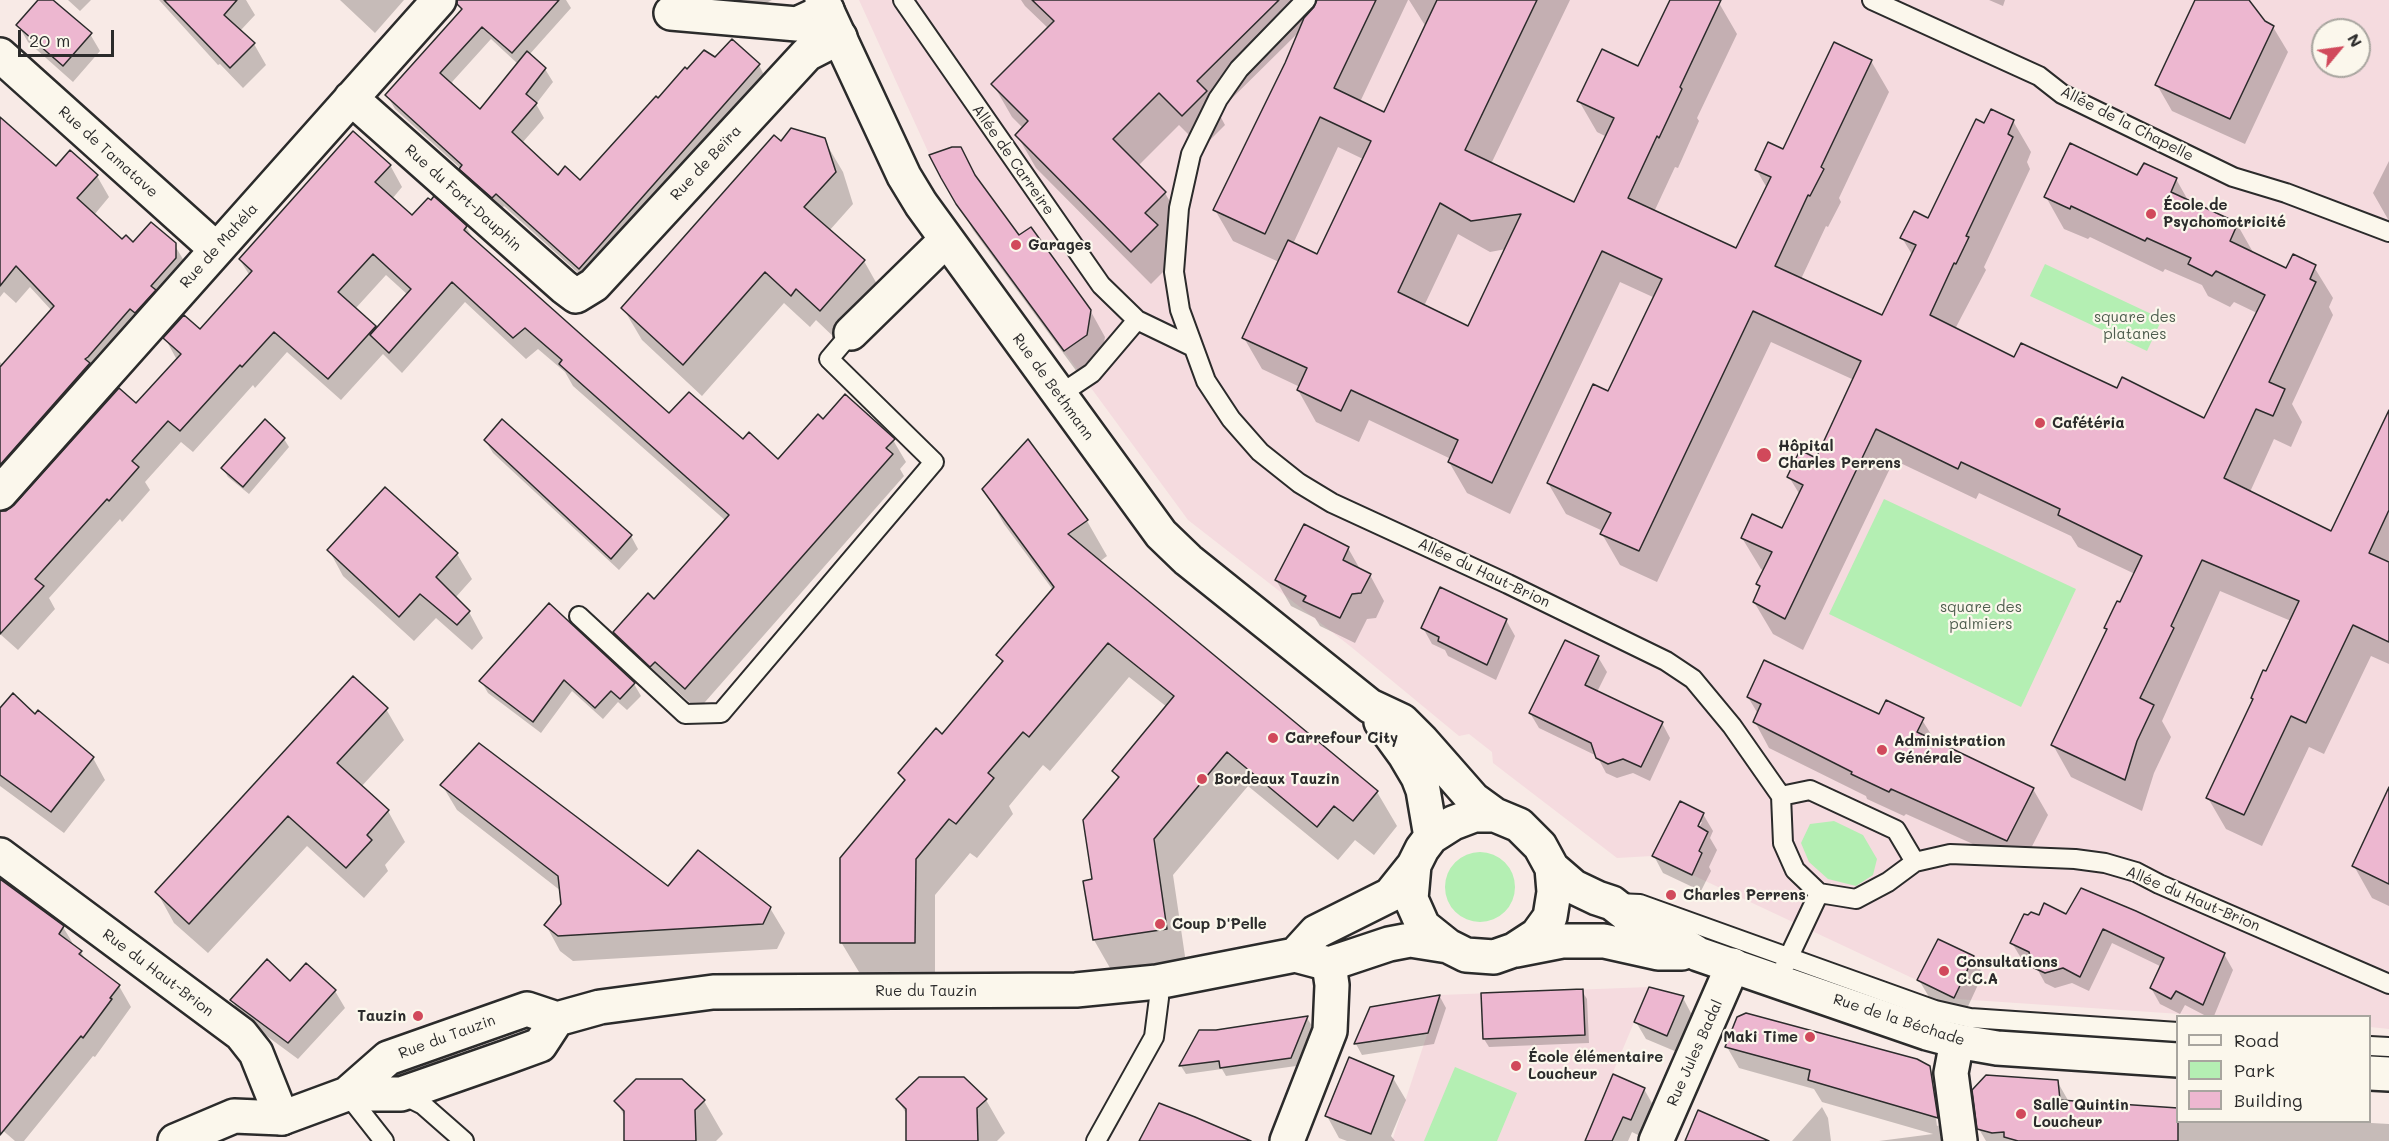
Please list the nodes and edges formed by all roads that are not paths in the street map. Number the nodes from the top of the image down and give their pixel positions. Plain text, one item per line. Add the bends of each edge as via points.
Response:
1 (439, 0) edge
2 (903, 0) edge
3 (1306, 0) edge
4 (1872, 0) edge
5 (671, 13) dead end
6 (830, 16) edge
7 (0, 55) edge
8 (351, 98) junction
9 (2389, 232) edge
10 (946, 240) junction
11 (216, 249) junction
12 (576, 296) joint
13 (1137, 320) junction
14 (851, 333) joint
15 (1193, 347) junction
16 (1059, 395) junction
17 (0, 493) edge
18 (579, 616) dead end
19 (1370, 706) junction
20 (1781, 795) junction
21 (1495, 815) junction
22 (1431, 837) junction
23 (0, 855) edge
24 (1915, 862) junction
25 (1414, 866) junction
26 (1552, 868) junction
27 (1819, 893) junction
28 (1612, 903) junction
29 (1448, 946) junction
30 (1514, 950) junction
31 (1698, 954) junction
32 (1294, 955) junction
33 (1329, 964) junction
34 (1733, 965) junction
35 (1784, 969) junction
36 (1157, 982) junction
37 (2389, 984) edge
38 (557, 1019) junction
39 (2176, 1032) edge
40 (1957, 1041) junction
41 (2371, 1046) edge
42 (2389, 1047) edge
43 (2176, 1060) edge
44 (2371, 1073) edge
45 (2389, 1074) edge
46 (347, 1094) junction
47 (401, 1094) junction
48 (272, 1130) edge
49 (176, 1141) edge
50 (384, 1141) edge
51 (464, 1141) edge
52 (1096, 1141) edge
53 (1287, 1141) edge
54 (1656, 1141) edge
55 (1960, 1141) edge

1 - 8 street, Rue de Mahéla
2 - 13 lane, Allée de Carreire via 1101,285
3 - 15 lane, Allée du Haut-Brion via 1239,69 1218,99 1191,154 1179,208 1174,272 1180,310
4 - 9 lane, Allée de la Chapelle via 2039,76 2062,94 2233,177
5 - 6 street via 797,24
6 - 10 street, Rue de Bethmann via 904,176
6 - 12 street, Rue de Beïra via 807,54 594,285
7 - 11 street, Rue de Tamatave
8 - 11 street, Rue de Mahéla
8 - 12 street, Rue du Fort-Dauphin
10 - 14 street
10 - 16 street, Rue de Bethmann
11 - 17 street, Rue de Mahéla
13 - 15 lane, Allée de Carreire
13 - 16 lane via 1092,373
14 - 18 lane via 829,359 934,462 721,713 685,714
15 - 20 lane, Allée du Haut-Brion via 1206,381 1231,419 1260,452 1299,483 1362,517 1666,661 1694,679
16 - 19 street, Rue de Bethmann via 1161,534
19 - 21 street, Rue de Bethmann via 1402,721 1473,799
19 - 22 street, Rue de Bethmann via 1418,777
20 - 24 lane via 1810,790 1896,831
20 - 27 lane via 1783,843 1795,870
21 - 22 street via 1474,815
21 - 26 street via 1519,825 1540,846
22 - 25 street
23 - 48 street, Rue du Haut-Brion via 241,1034 256,1053
24 - 27 lane, Allée du Haut-Brion via 1856,899
24 - 37 lane, Allée du Haut-Brion via 1950,854 2105,863 2136,872
25 - 29 street via 1411,899 1423,926
25 - 32 street via 1390,895 1316,932
26 - 28 street, Rue de la Béchade via 1574,887
26 - 30 street via 1550,917 1537,935
27 - 35 lane
28 - 31 street, Rue de la Béchade via 1640,925 1665,933
28 - 35 lane via 1640,904
29 - 30 street via 1466,955 1494,957
29 - 33 street via 1410,940
30 - 31 street, Rue de la Béchade via 1562,941 1604,941 1658,952
31 - 34 street, Rue de la Béchade
32 - 33 street, Rue du Tauzin
32 - 36 street, Rue du Tauzin
33 - 53 street via 1330,1031
34 - 35 street, Rue de la Béchade
34 - 54 street, Rue Jules Badal
35 - 39 lane via 1970,1018
35 - 40 street, Rue de la Béchade
36 - 38 street, Rue du Tauzin via 1076,990 713,992 600,1007
36 - 52 lane via 1154,1037
38 - 46 street, Rue du Tauzin via 528,1009 489,1021 388,1058
38 - 47 street, Rue du Tauzin via 540,1045
40 - 43 street, Rue de la Béchade via 1997,1048
40 - 55 street via 1951,1073
41 - 42 lane
44 - 45 street
46 - 47 street, Rue du Tauzin
46 - 48 street, Rue du Tauzin
46 - 50 lane
47 - 51 lane via 423,1105
48 - 49 street, Rue du Tauzin via 234,1116

